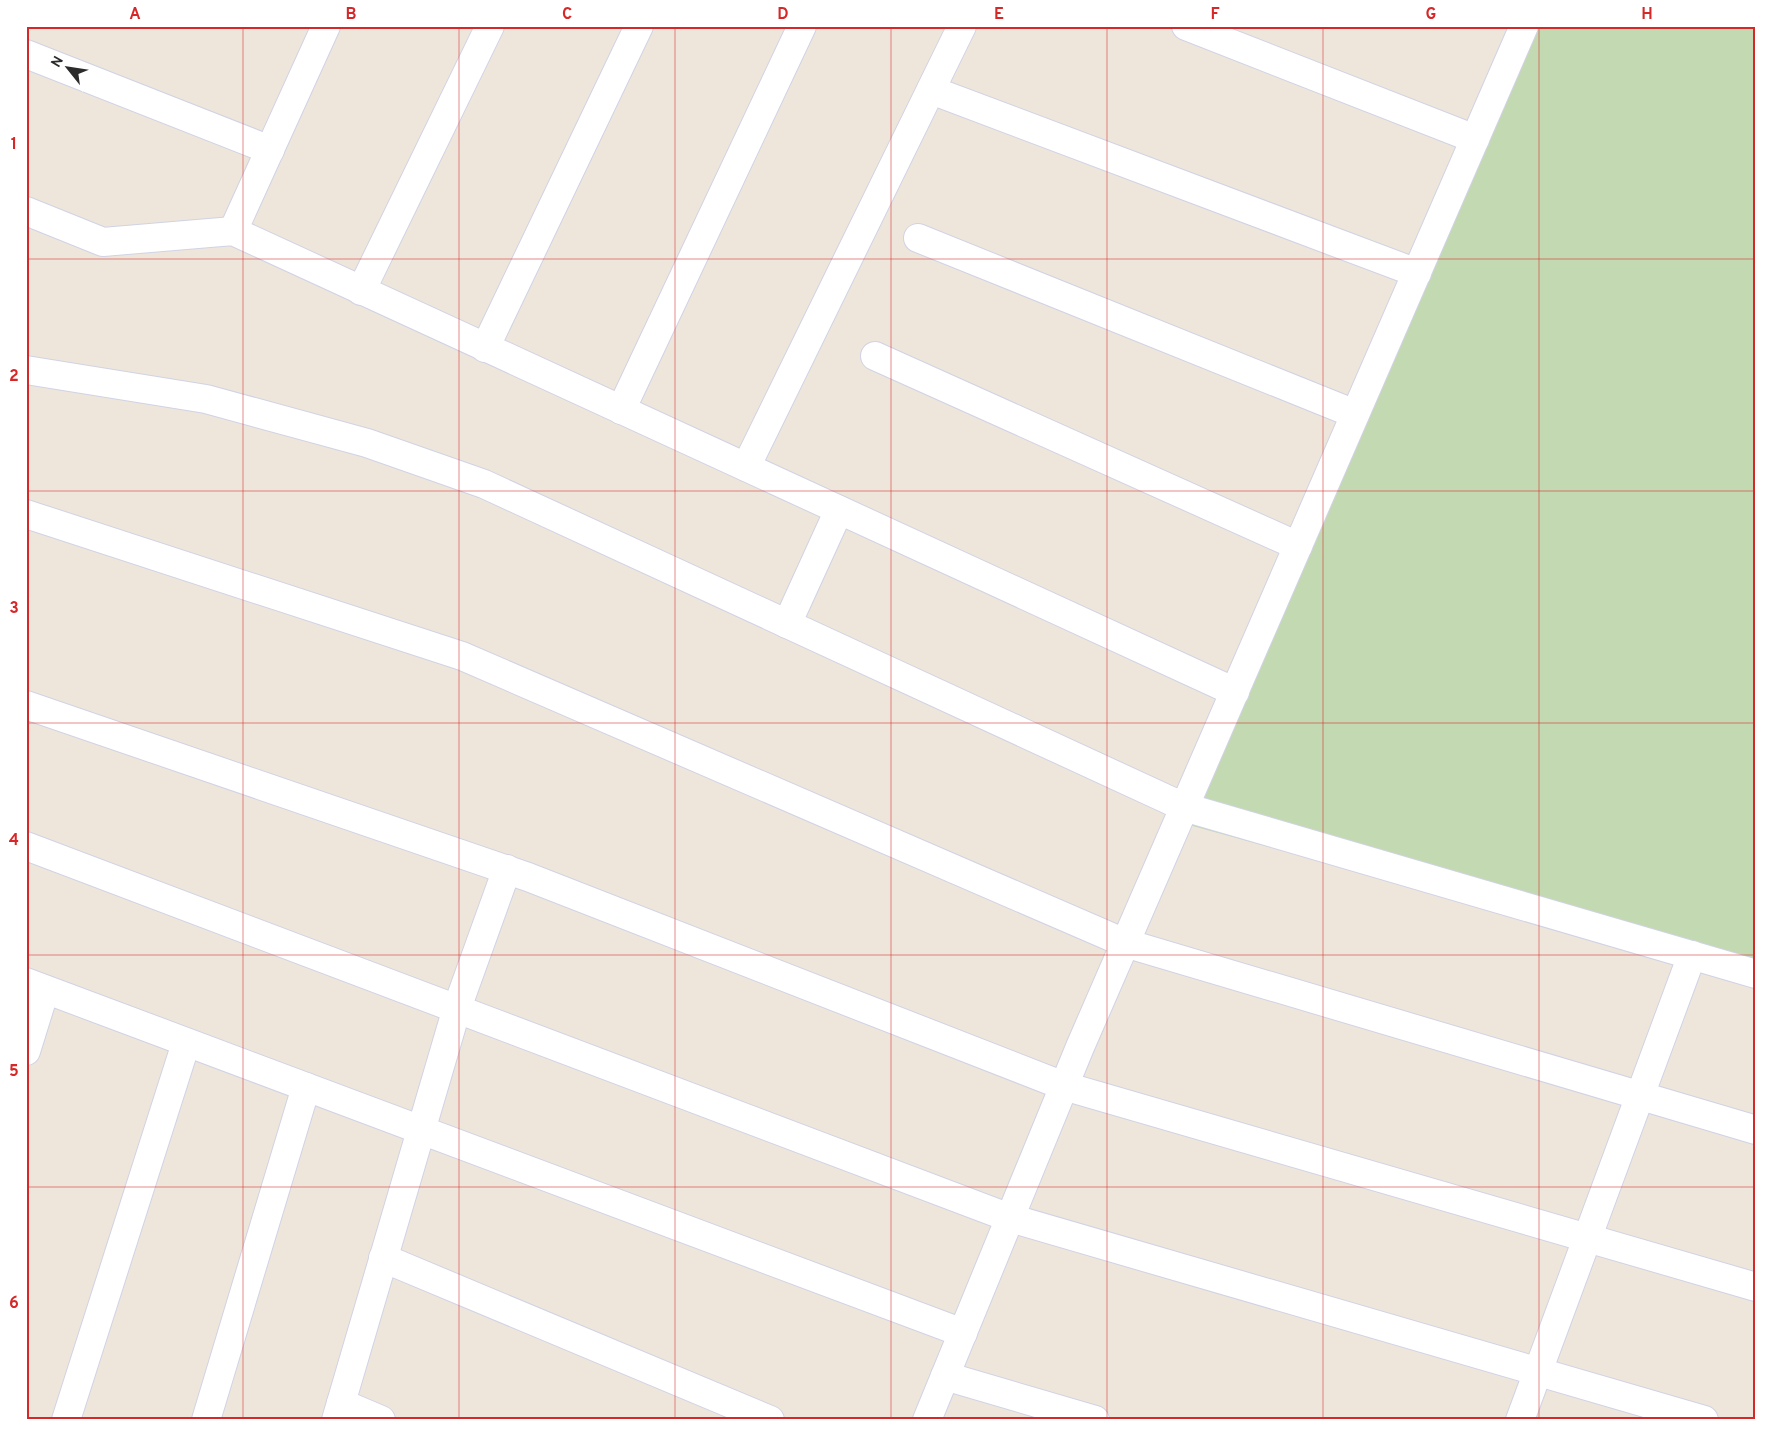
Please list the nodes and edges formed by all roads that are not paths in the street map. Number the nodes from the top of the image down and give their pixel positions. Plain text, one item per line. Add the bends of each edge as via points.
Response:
1 (326, 26) edge
2 (490, 26) edge
3 (639, 26) edge
4 (802, 26) edge
5 (962, 26) edge
6 (1186, 26) edge
7 (1524, 26) edge
8 (26, 54) edge
9 (931, 90) junction
10 (1475, 139) junction
11 (270, 150) junction
12 (26, 211) edge
13 (233, 232) junction
14 (918, 238) dead end
15 (1417, 273) junction
16 (361, 290) junction
17 (485, 348) junction
18 (874, 356) dead end
19 (26, 370) edge
20 (621, 410) junction
21 (1355, 414) junction
22 (746, 467) junction
23 (840, 510) junction
24 (26, 514) edge
25 (1298, 546) junction
26 (787, 624) junction
27 (1235, 692) junction
28 (26, 705) edge
29 (1184, 807) junction
30 (26, 846) edge
31 (507, 869) junction
32 (1125, 942) junction
33 (1692, 955) junction
34 (1756, 974) edge
35 (36, 986) edge
36 (457, 1008) junction
37 (186, 1043) junction
38 (26, 1051) edge
39 (1064, 1086) junction
40 (306, 1087) junction
41 (1640, 1096) junction
42 (421, 1130) junction
43 (1756, 1130) edge
44 (1010, 1218) junction
45 (1587, 1238) junction
46 (383, 1258) junction
47 (1756, 1287) edge
48 (963, 1333) junction
49 (1538, 1372) junction
50 (945, 1376) junction
51 (339, 1411) edge
52 (66, 1420) edge
53 (206, 1420) edge
54 (381, 1420) edge
55 (770, 1420) edge
56 (928, 1420) edge
57 (1094, 1420) edge
58 (1520, 1420) edge
59 (1704, 1420) edge

1 - 11 street
2 - 16 street
3 - 17 street
4 - 20 street
5 - 9 street
6 - 10 street
7 - 10 street
8 - 11 street
9 - 15 street
9 - 22 street
10 - 15 street
11 - 13 street
12 - 13 street via 103,242
13 - 16 street
14 - 21 street
15 - 21 street
16 - 17 street
17 - 20 street
18 - 25 street
19 - 26 street via 206,399 367,443 484,484
20 - 22 street
21 - 25 street
22 - 23 street
23 - 26 street
23 - 27 street
24 - 32 street via 462,656
25 - 27 street
26 - 29 street
27 - 29 street
28 - 31 street
29 - 32 street
29 - 33 street
30 - 36 street
31 - 36 street
31 - 39 street
32 - 39 street
32 - 41 street
33 - 34 street
33 - 41 street
35 - 37 street
35 - 38 street
36 - 42 street
36 - 44 street
37 - 40 street
37 - 52 street
39 - 44 street
39 - 45 street
40 - 42 street
40 - 53 street
41 - 43 street
41 - 45 street
42 - 46 street
42 - 48 street
44 - 48 street
44 - 49 street
45 - 47 street
45 - 49 street
46 - 51 street
46 - 55 street
48 - 50 street
49 - 58 street
49 - 59 street
50 - 56 street
50 - 57 street
51 - 54 street

